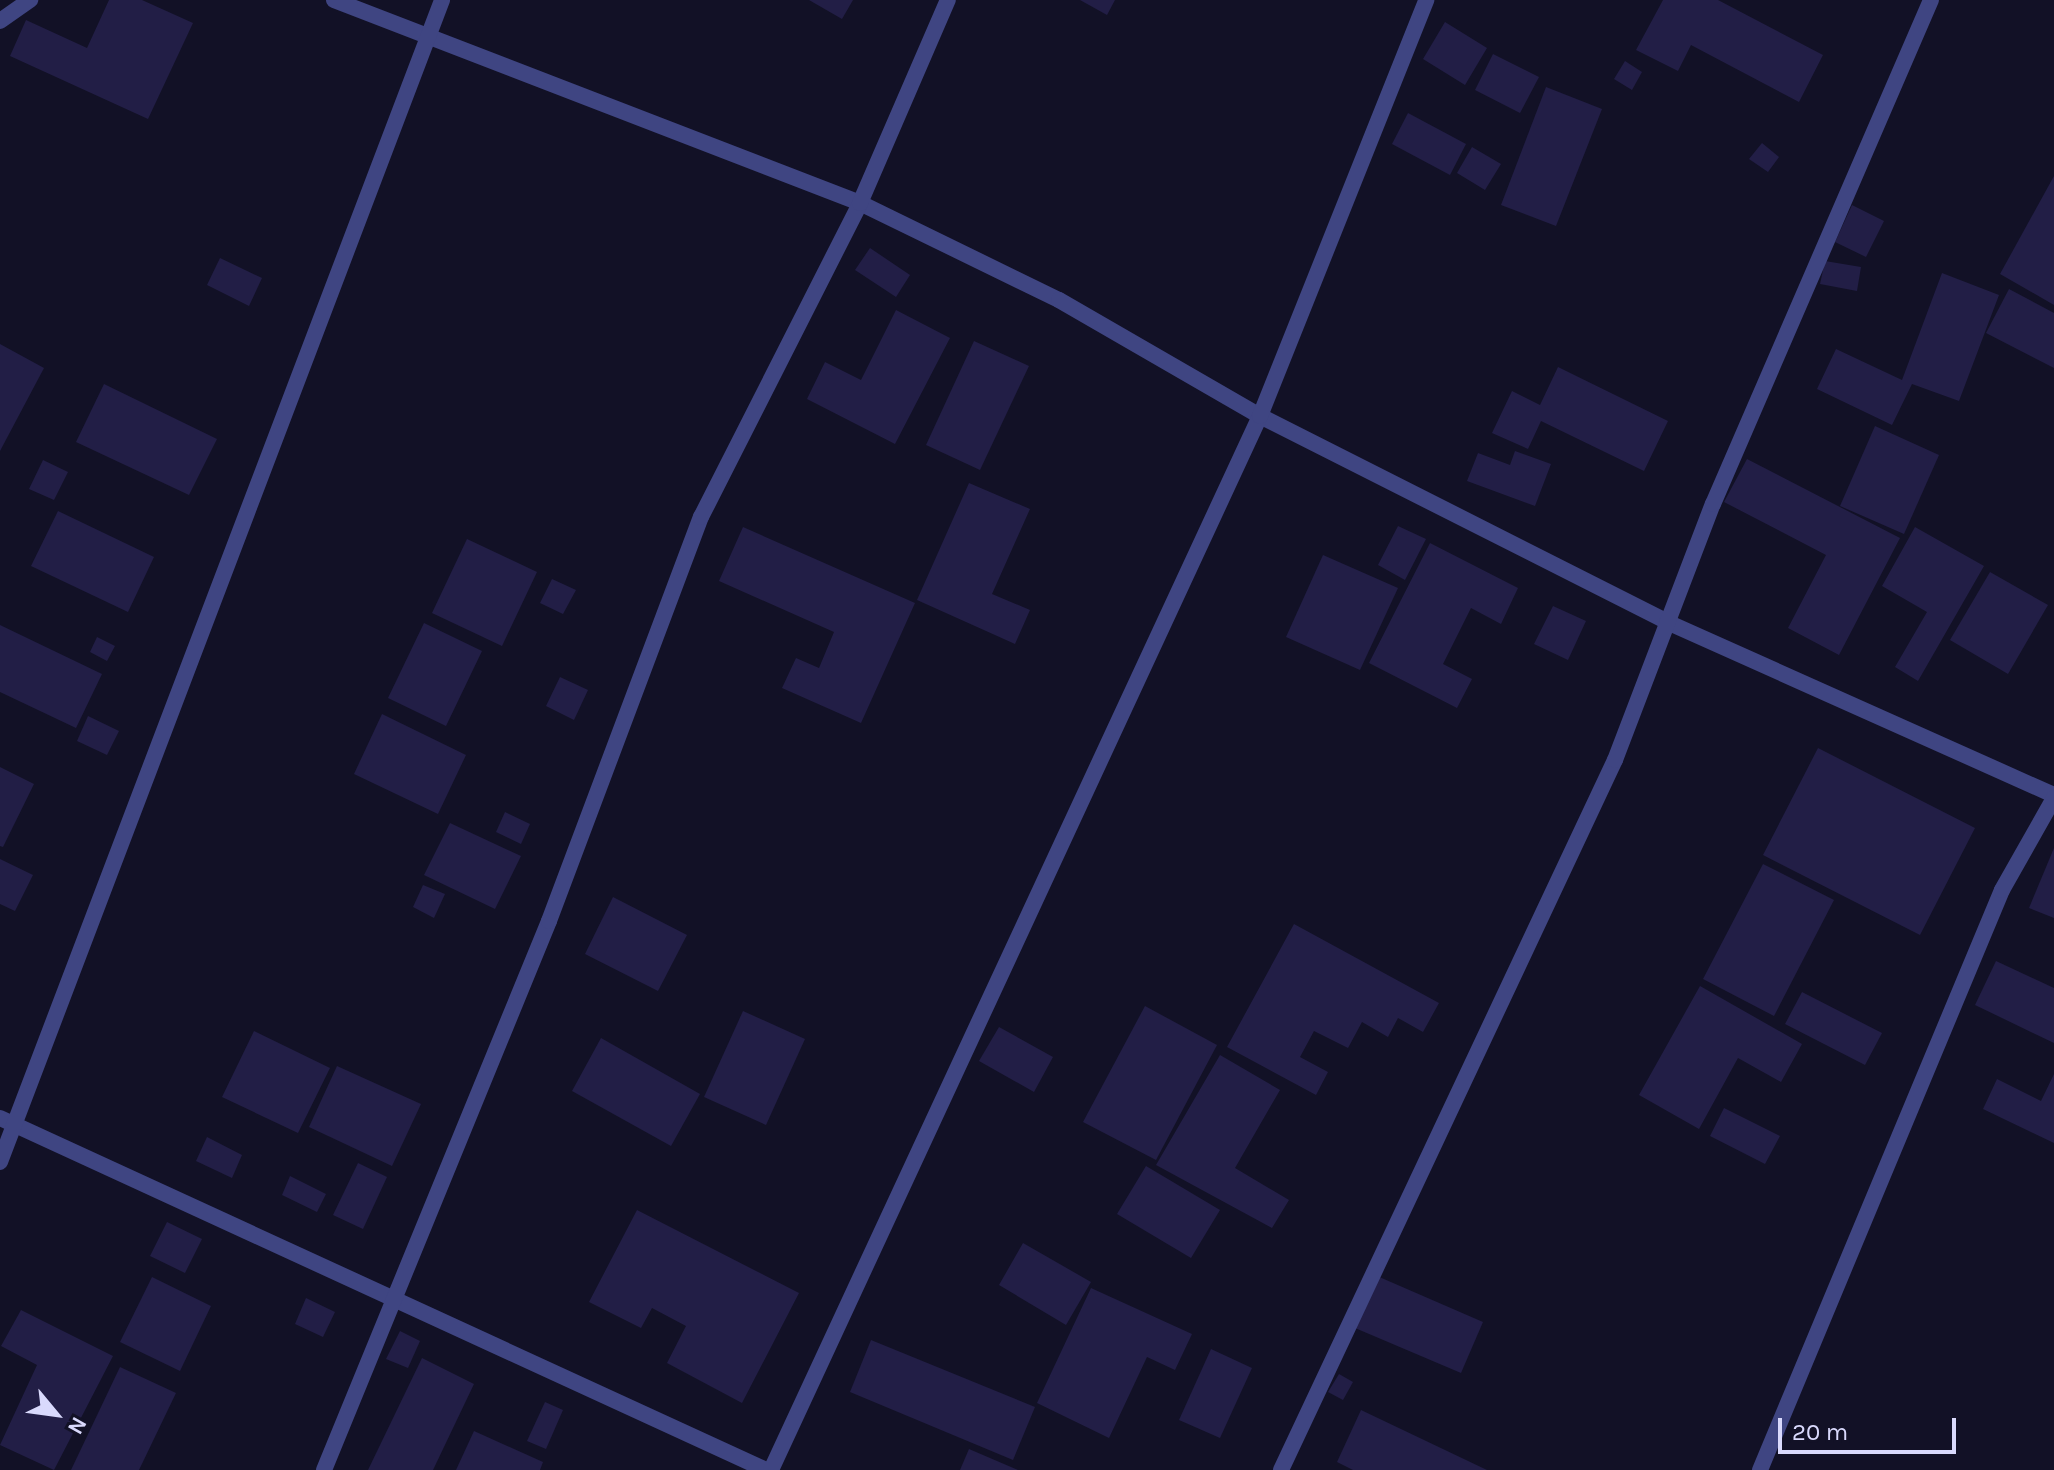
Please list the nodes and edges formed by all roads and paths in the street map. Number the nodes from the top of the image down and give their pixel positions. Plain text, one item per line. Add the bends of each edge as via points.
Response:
1 (30, 0) edge
2 (334, 0) edge
3 (442, 0) edge
4 (948, 0) edge
5 (1426, 0) edge
6 (1931, 0) edge
7 (0, 21) edge
8 (423, 37) junction
9 (860, 203) junction
10 (1260, 416) junction
11 (1667, 622) junction
12 (2054, 796) edge
13 (0, 1118) edge
14 (16, 1125) junction
15 (0, 1162) edge
16 (396, 1300) junction
17 (324, 1470) edge
18 (768, 1470) edge
19 (1281, 1470) edge
20 (1760, 1470) edge

1 - 7 street
2 - 8 street
3 - 8 street
4 - 9 street
5 - 10 street
6 - 11 street
8 - 9 street
8 - 14 street
9 - 10 street via 1059,300
9 - 16 street via 701,517
10 - 11 street
10 - 18 street
11 - 12 street
11 - 19 street via 1615,760
12 - 20 street via 2002,890
13 - 14 street
14 - 15 street
14 - 16 street
16 - 17 street
16 - 18 street

